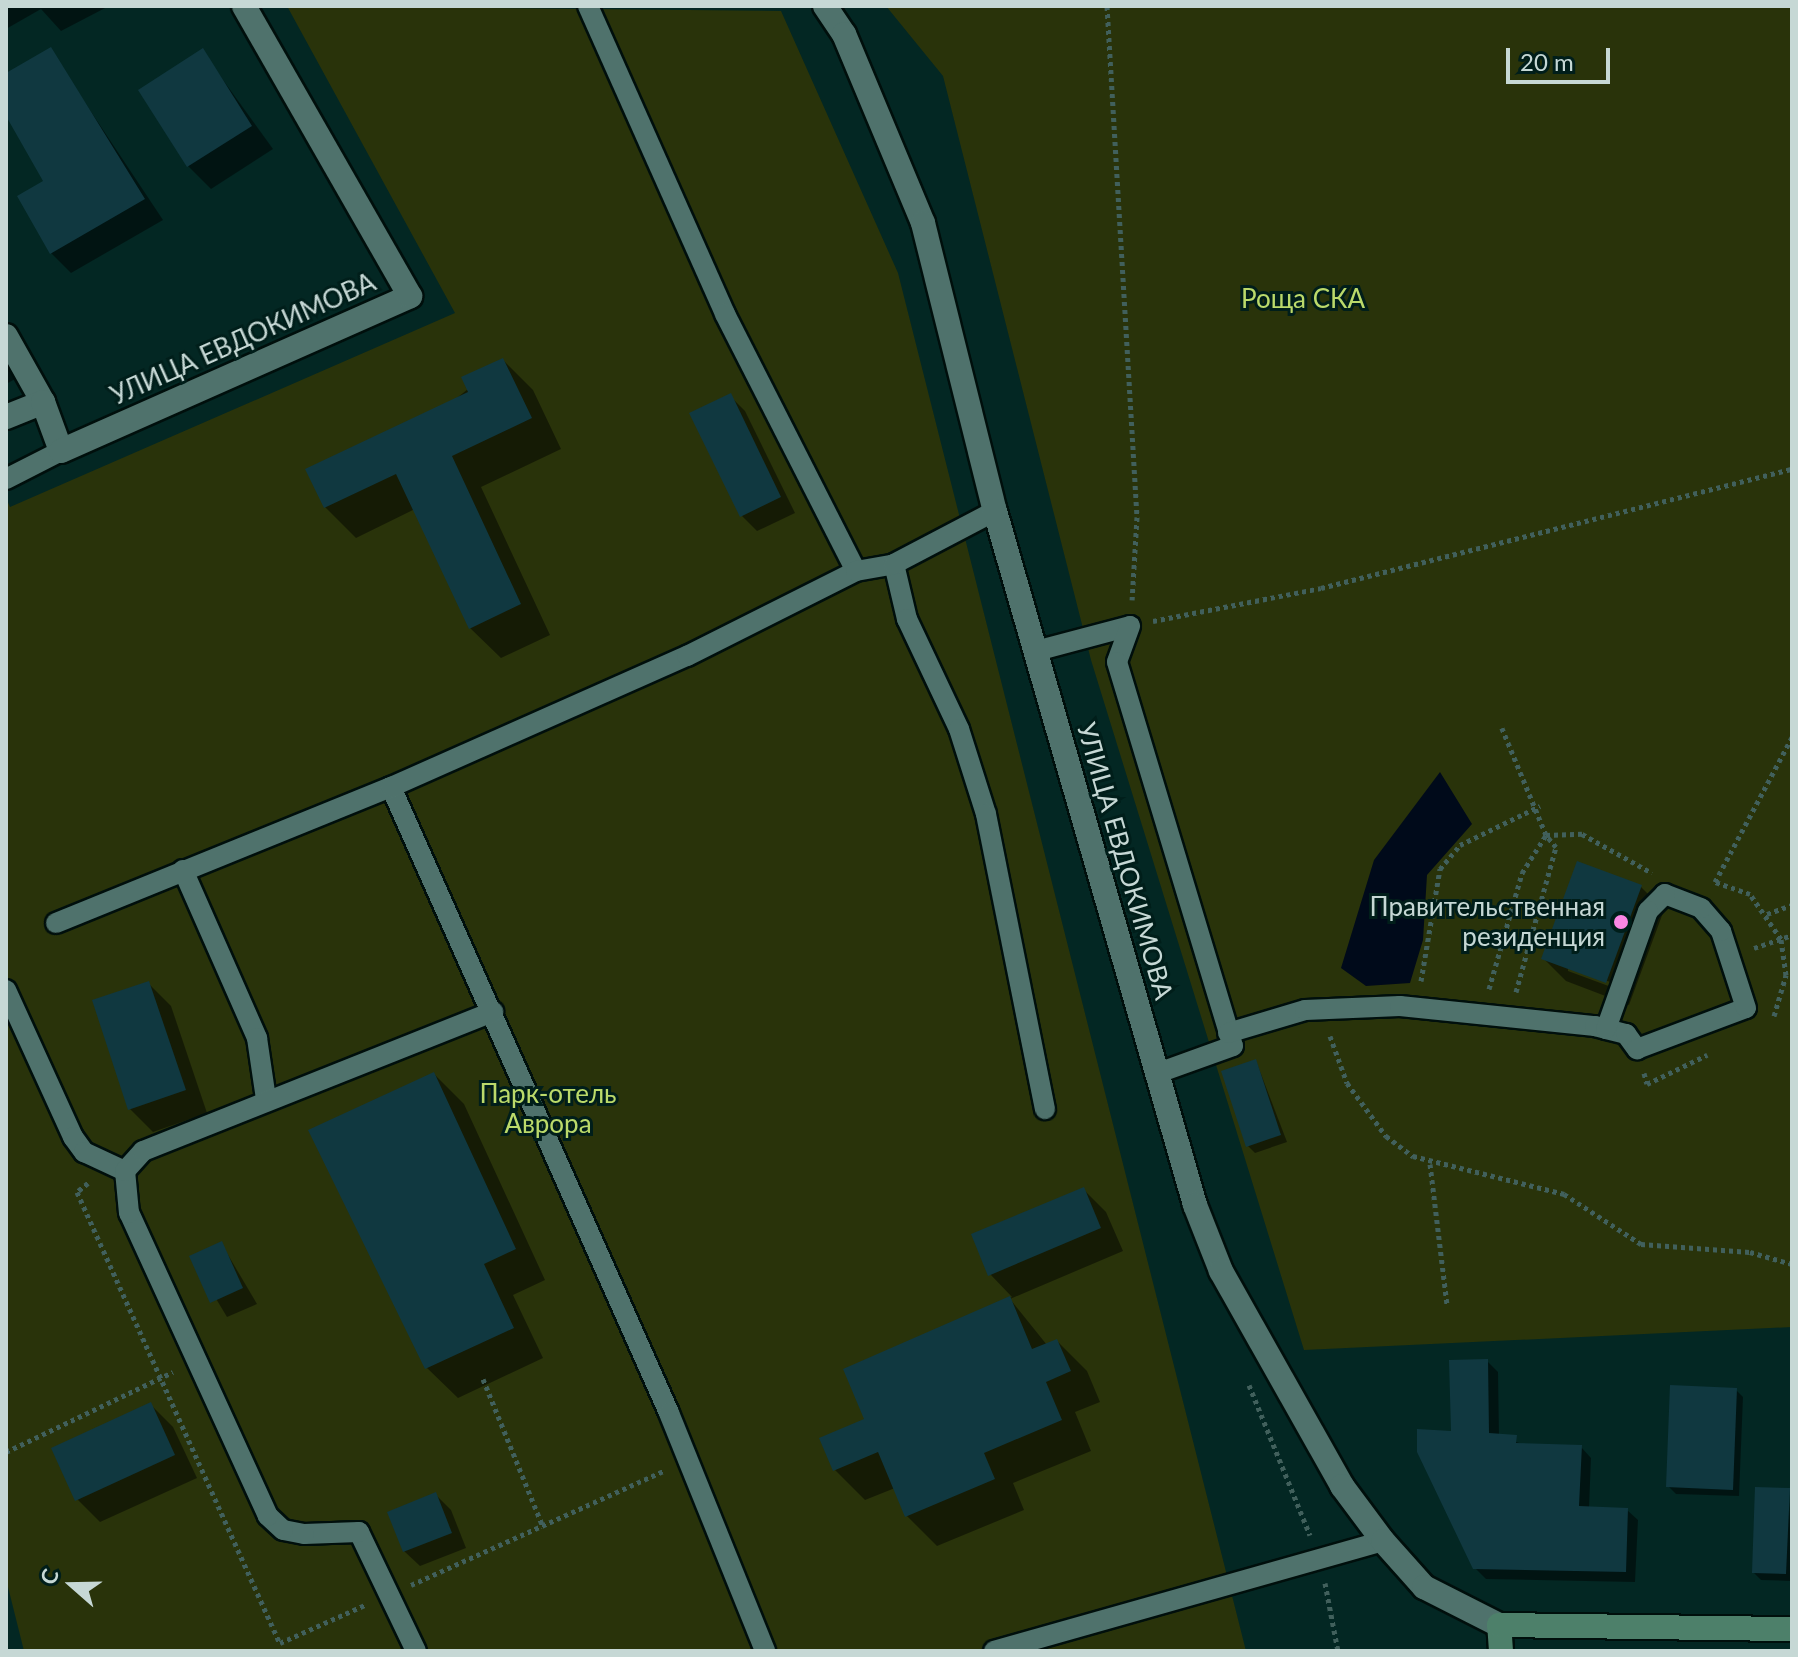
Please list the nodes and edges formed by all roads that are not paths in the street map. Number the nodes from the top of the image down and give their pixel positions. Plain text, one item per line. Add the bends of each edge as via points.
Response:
1 (244, 6) edge
2 (588, 6) edge
3 (825, 6) edge
4 (6, 336) edge
5 (43, 402) junction
6 (6, 417) edge
7 (61, 451) junction
8 (6, 479) edge
9 (995, 511) junction
10 (894, 564) junction
11 (856, 571) junction
12 (1036, 651) junction
13 (391, 787) junction
14 (183, 870) junction
15 (56, 923) dead end
16 (6, 990) edge
17 (493, 1012) junction
18 (1606, 1029) junction
19 (1228, 1033) junction
20 (1158, 1073) junction
21 (266, 1099) junction
22 (1045, 1109) dead end
23 (125, 1171) junction
24 (1383, 1541) junction
25 (1499, 1625) junction
26 (1792, 1629) edge
27 (416, 1651) edge
28 (765, 1651) edge
29 (994, 1651) edge
30 (1501, 1651) edge

1 - 7 street, УЛИЦА ЕВДОКИМОВА via 410,296
2 - 11 lane via 725,314
3 - 9 street, УЛИЦА ЕВДОКИМОВА via 844,34 923,223
4 - 5 street
5 - 6 street
5 - 7 street
7 - 8 lane
9 - 10 lane
9 - 12 street, УЛИЦА ЕВДОКИМОВА
10 - 11 lane
10 - 22 lane via 907,619 959,729 986,814 1018,944
11 - 13 lane via 687,656
12 - 19 lane via 1130,626 1117,662
12 - 20 street, УЛИЦА ЕВДОКИМОВА
13 - 14 lane
13 - 17 lane
14 - 15 lane
14 - 21 lane via 257,1038
16 - 23 lane via 73,1137 104,1164
17 - 21 lane
17 - 28 lane
18 - 18 lane via 1626,1034 1637,1049 1746,1008 1721,931 1701,908 1665,894 1648,911
18 - 19 lane via 1419,1008 1324,1007
19 - 20 lane via 1233,1046
20 - 24 street, УЛИЦА ЕВДОКИМОВА via 1221,1271 1342,1486
21 - 23 lane via 143,1151
23 - 27 lane via 129,1213 268,1516 283,1530 304,1534 359,1532
24 - 25 street, УЛИЦА ЕВДОКИМОВА via 1424,1587
24 - 29 lane
25 - 26 street
25 - 30 street

